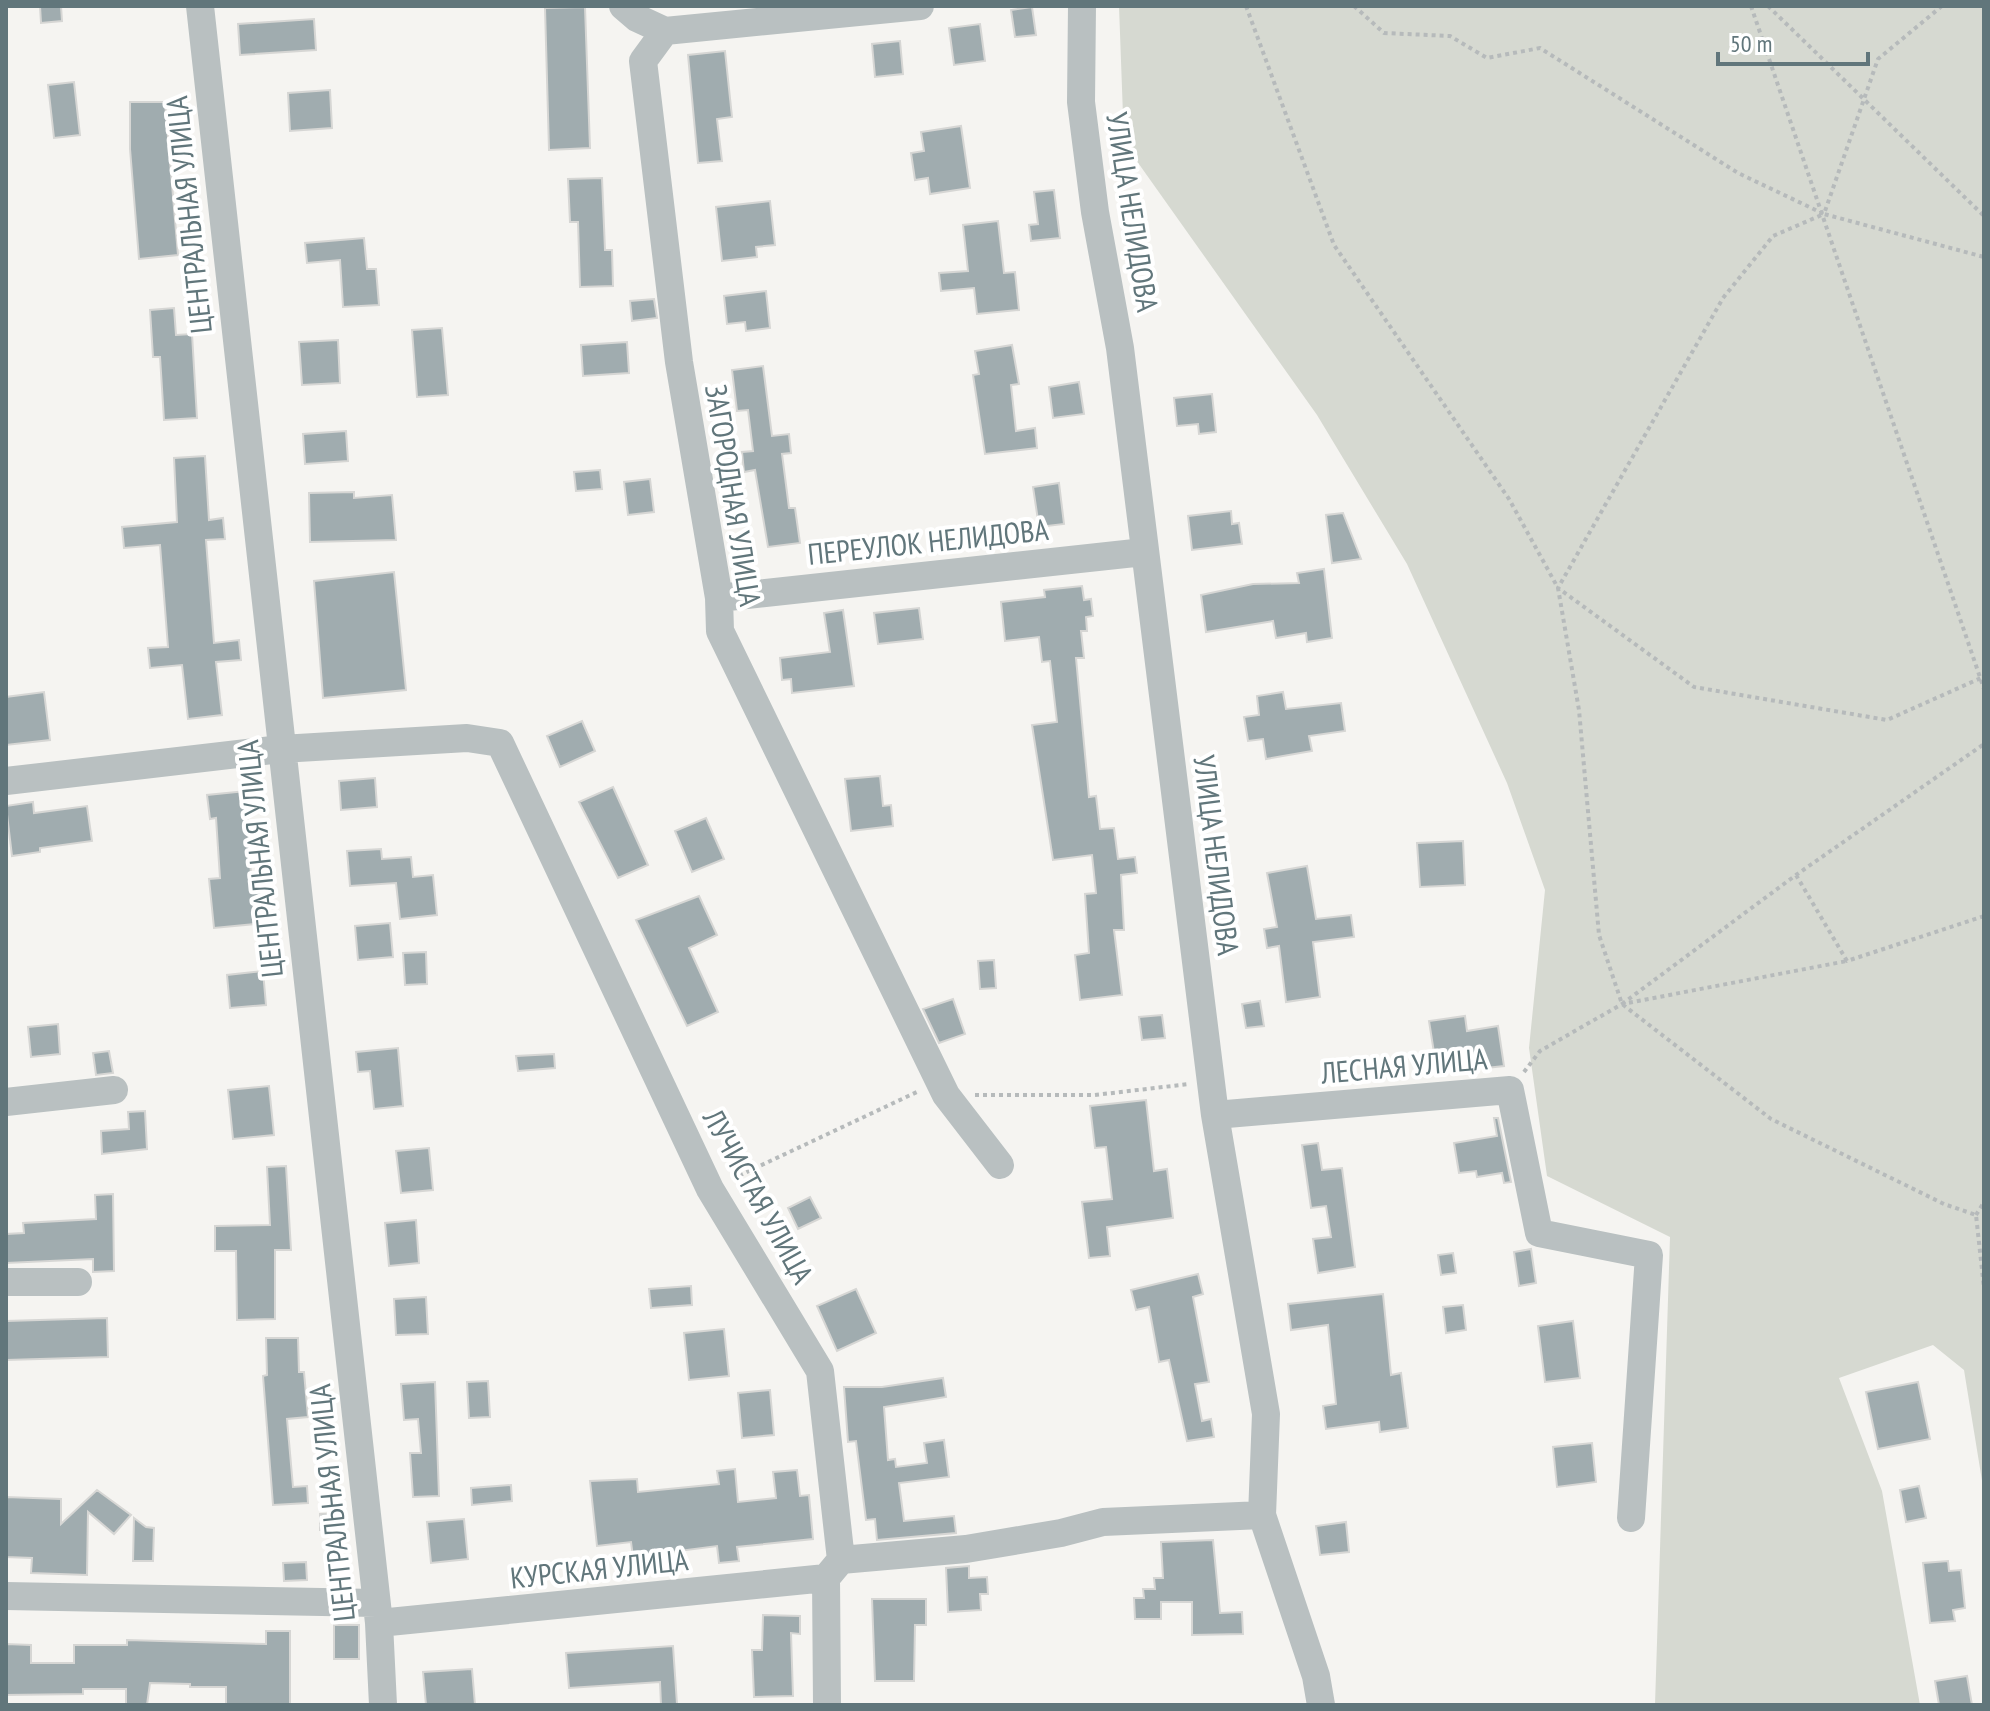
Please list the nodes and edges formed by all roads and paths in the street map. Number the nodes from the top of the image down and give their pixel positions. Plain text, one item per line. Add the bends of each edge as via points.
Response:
1 (200, 6) edge
2 (623, 6) edge
3 (920, 6) edge
4 (1082, 6) edge
5 (1246, 6) edge
6 (1354, 6) edge
7 (1751, 6) edge
8 (1768, 6) edge
9 (1942, 6) edge
10 (665, 31) junction
11 (1864, 99) junction
12 (1824, 214) junction
13 (1984, 216) edge
14 (1984, 257) edge
15 (1144, 552) junction
16 (1558, 588) junction
17 (719, 598) junction
18 (1981, 678) junction
19 (1984, 689) edge
20 (1984, 744) edge
21 (281, 749) junction
22 (6, 781) edge
23 (1796, 875) junction
24 (1984, 916) edge
25 (1847, 961) junction
26 (1622, 1004) junction
27 (114, 1090) dead end
28 (1510, 1090) junction
29 (6, 1102) edge
30 (1215, 1115) junction
31 (1000, 1165) dead end
32 (1984, 1202) edge
33 (1976, 1215) junction
34 (6, 1282) edge
35 (78, 1282) dead end
36 (1984, 1288) edge
37 (1262, 1515) junction
38 (1631, 1518) dead end
39 (833, 1569) junction
40 (6, 1596) edge
41 (378, 1613) junction
42 (383, 1705) edge
43 (827, 1705) edge
44 (1321, 1705) edge

1 - 21 street, ЦЕНТРАЛЬНАЯ УЛИЦА
2 - 10 street
3 - 10 street
4 - 15 street, УЛИЦА НЕЛИДОВА via 1081,102 1120,348
5 - 16 path via 1334,245 1509,499
6 - 12 path via 1384,33 1450,36 1487,58 1540,48 1738,173
7 - 12 path
8 - 11 path
9 - 11 path via 1878,59
10 - 17 street, ЗАГОРОДНАЯ УЛИЦА via 643,61 679,362
11 - 12 path
11 - 13 path
12 - 14 path
12 - 16 path via 1773,236 1723,298
12 - 18 path
15 - 17 street, ПЕРЕУЛОК НЕЛИДОВА
15 - 30 street, УЛИЦА НЕЛИДОВА
16 - 18 path via 1694,687 1887,720
16 - 26 path via 1579,710 1599,935
17 - 31 street, ЗАГОРОДНАЯ УЛИЦА via 720,631 946,1095
18 - 19 path
20 - 23 path
21 - 22 street
21 - 39 street, ЛУЧИСТАЯ УЛИЦА via 467,738 500,743 710,1189 820,1371
21 - 41 street, ЦЕНТРАЛЬНАЯ УЛИЦА
23 - 25 path
23 - 26 path
24 - 25 path
25 - 26 path
26 - 28 path via 1540,1051
26 - 33 path via 1771,1119
27 - 29 street
28 - 30 street, ЛЕСНАЯ УЛИЦА
28 - 38 street, ЛЕСНАЯ УЛИЦА via 1539,1233 1649,1255
30 - 37 street, УЛИЦА НЕЛИДОВА via 1266,1414
32 - 33 path
33 - 36 path
34 - 35 street
37 - 39 street, КУРСКАЯ УЛИЦА via 1103,1522
37 - 44 street, УЛИЦА НЕЛИДОВА
39 - 41 street, КУРСКАЯ УЛИЦА
39 - 43 street, ЛУЧИСТАЯ УЛИЦА
40 - 41 street, КУРСКАЯ УЛИЦА
41 - 42 street, ЦЕНТРАЛЬНАЯ УЛИЦА

